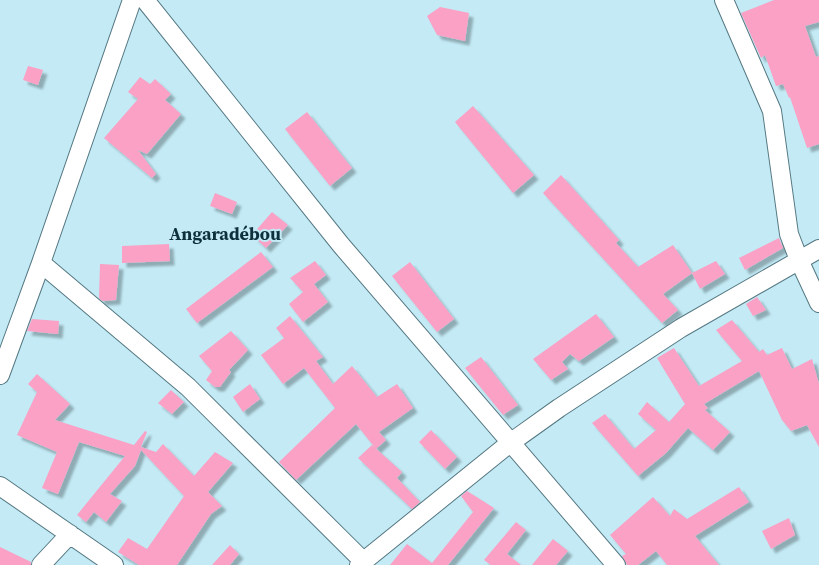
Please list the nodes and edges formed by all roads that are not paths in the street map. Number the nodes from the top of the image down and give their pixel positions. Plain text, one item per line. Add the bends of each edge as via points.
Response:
1 (132, 0) edge
2 (145, 0) edge
3 (724, 0) edge
4 (819, 249) edge
5 (799, 260) junction
6 (41, 263) junction
7 (819, 303) edge
8 (0, 375) edge
9 (510, 443) junction
10 (0, 486) edge
11 (70, 534) junction
12 (361, 563) edge
13 (41, 565) edge
14 (114, 565) edge
15 (616, 565) edge

1 - 6 street
2 - 9 street via 341,245
3 - 5 street via 772,111 789,234
4 - 5 street
5 - 7 street
5 - 9 street via 681,328
6 - 8 street
6 - 12 street via 188,387
9 - 12 street
9 - 15 street
10 - 11 street
11 - 13 street
11 - 14 street

